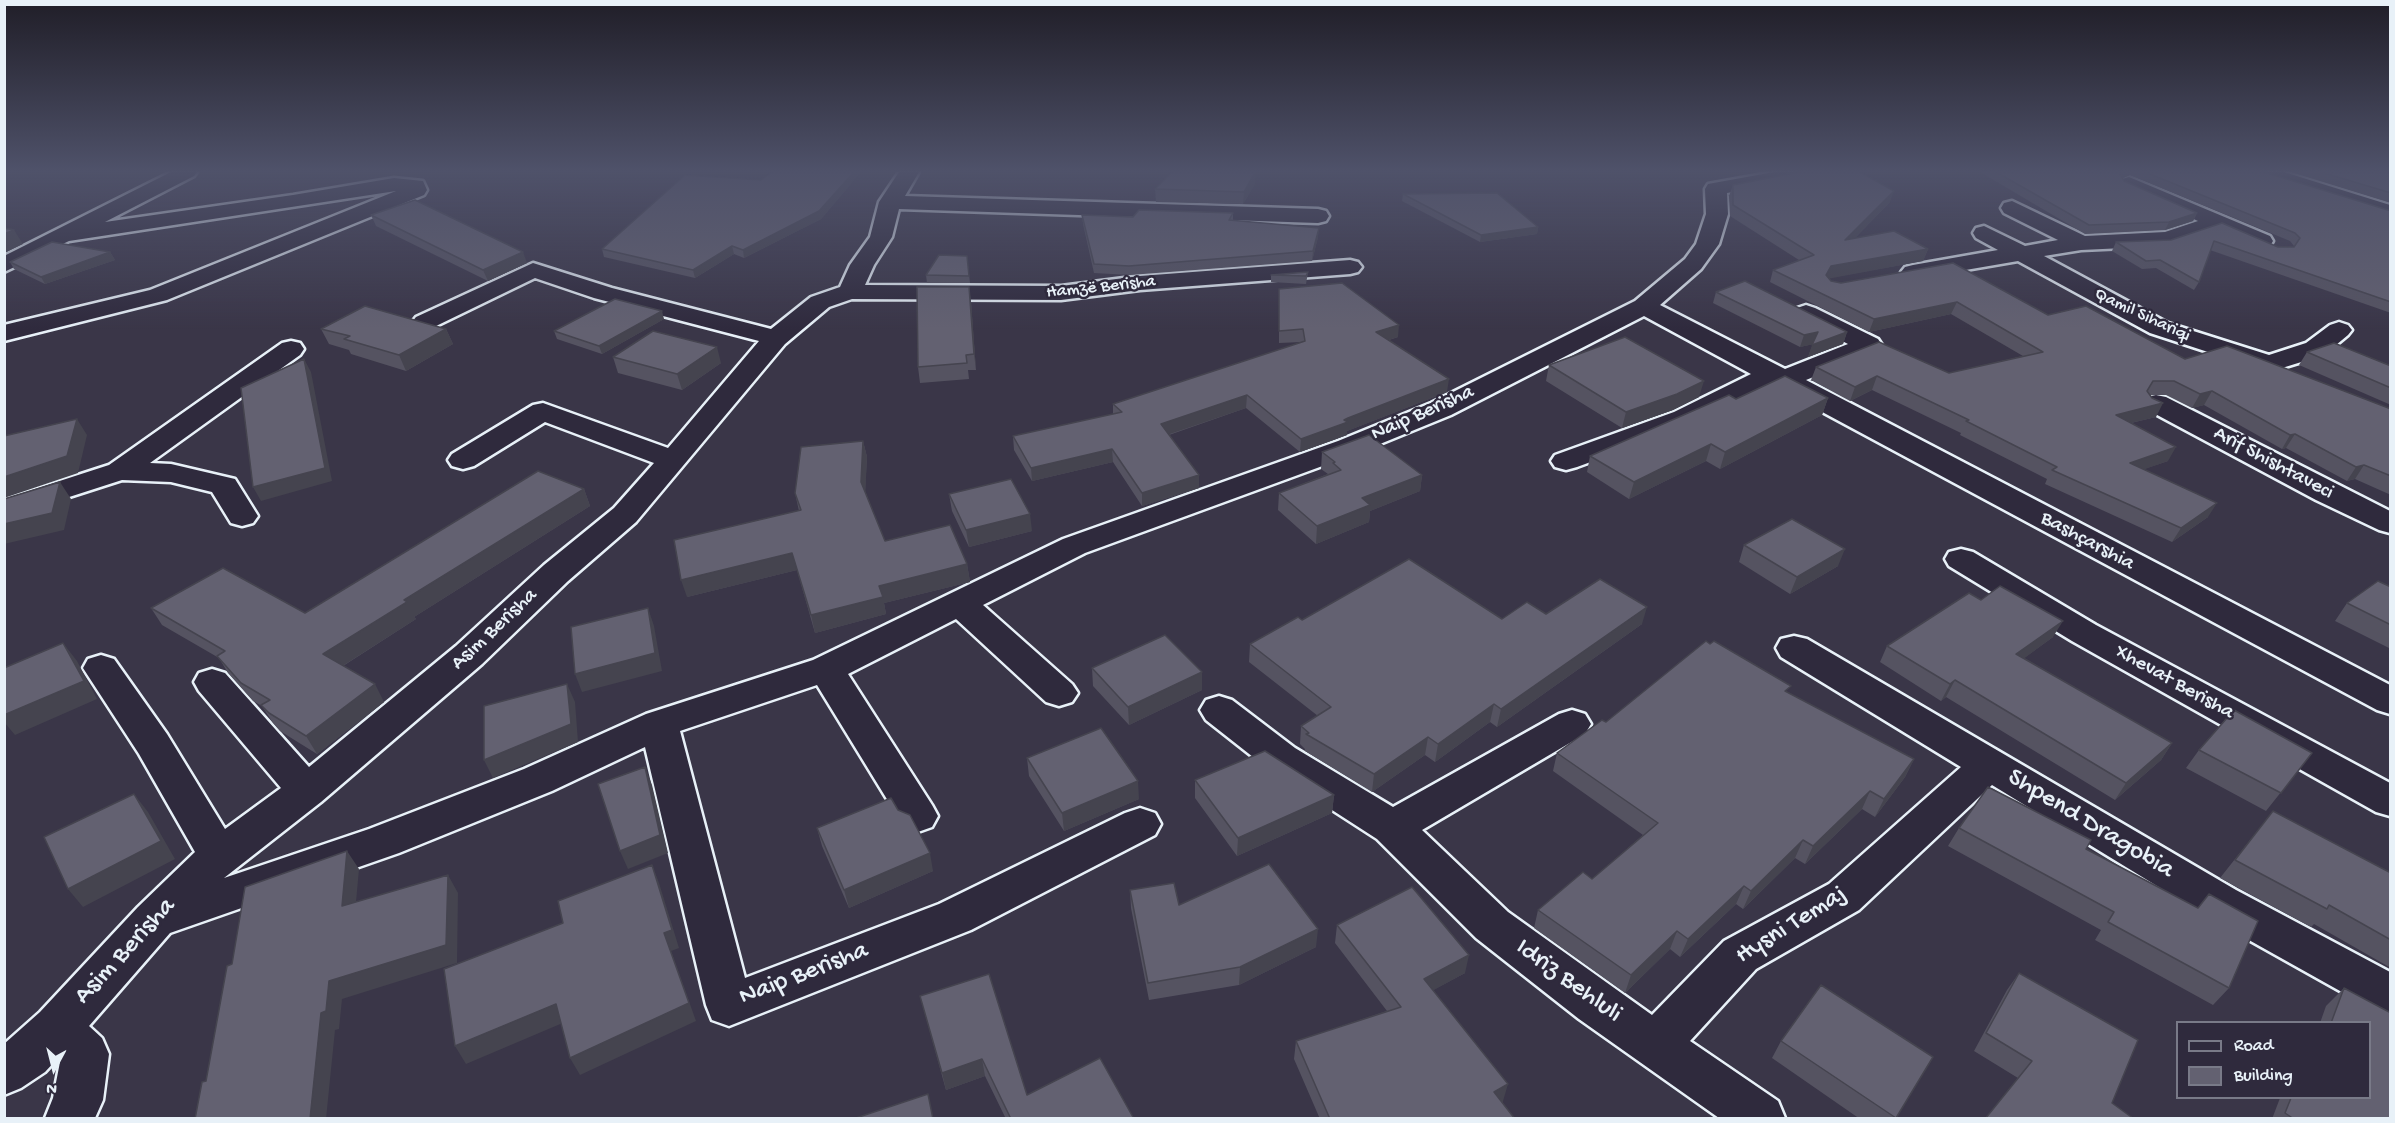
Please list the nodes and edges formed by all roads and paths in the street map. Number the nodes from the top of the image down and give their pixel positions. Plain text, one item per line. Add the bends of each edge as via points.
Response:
1 (84, 224) edge
2 (137, 224) edge
3 (334, 224) edge
4 (884, 224) edge
5 (1713, 224) edge
6 (2044, 224) edge
7 (2211, 224) edge
8 (2224, 224) edge
9 (1984, 233) dead end
10 (63, 235) junction
11 (2080, 243) junction
12 (2281, 248) edge
13 (2020, 253) junction
14 (4, 265) edge
15 (1350, 267) dead end
16 (1893, 276) edge
17 (850, 292) junction
18 (1783, 302) edge
19 (1644, 306) junction
20 (425, 322) edge
21 (2338, 330) dead end
22 (4, 333) edge
23 (776, 338) junction
24 (291, 349) dead end
25 (2270, 364) junction
26 (1780, 376) junction
27 (2302, 379) edge
28 (2156, 403) edge
29 (463, 460) dead end
30 (673, 460) junction
31 (1566, 461) dead end
32 (120, 471) junction
33 (4, 509) edge
34 (242, 516) dead end
35 (2391, 523) edge
36 (1961, 559) dead end
37 (960, 603) junction
38 (1794, 648) dead end
39 (101, 668) dead end
40 (826, 669) junction
41 (212, 682) dead end
42 (1059, 693) dead end
43 (2391, 701) edge
44 (1219, 710) dead end
45 (659, 724) junction
46 (1572, 724) dead end
47 (1989, 765) junction
48 (308, 791) junction
49 (2391, 801) edge
50 (918, 816) dead end
51 (1140, 824) dead end
52 (1392, 828) junction
53 (219, 856) junction
54 (154, 920) junction
55 (2391, 995) edge
56 (57, 1027) junction
57 (1655, 1045) junction
58 (4, 1072) edge
59 (70, 1119) edge
60 (1760, 1119) edge

1 - 10 street
2 - 10 street
3 - 22 street via 158,295
4 - 17 street
5 - 19 street, Naip Berisha via 1707,244 1693,264
6 - 11 street
7 - 11 street via 2167,239
8 - 12 street
9 - 13 street, Qamil Sihariqi
10 - 14 street
11 - 13 street
13 - 16 street
13 - 25 street, Qamil Sihariqi via 2159,328
15 - 17 street, Hamzë Berisha via 1061,293
17 - 23 street, Asim Berisha via 820,302
18 - 26 street via 1869,345
19 - 26 street, Bashçarshia
19 - 37 street, Naip Berisha via 1441,408 1270,476 1074,546
20 - 23 street via 533,270 603,293
21 - 25 street via 2315,350
23 - 30 street, Asim Berisha
24 - 32 street
25 - 27 street, Qamil Sihariqi
26 - 31 street via 1684,418
26 - 43 street, Bashçarshia
28 - 35 street, Arif Shishtaveci
29 - 30 street via 543,411
30 - 48 street, Asim Berisha via 625,515 469,655
32 - 33 street
32 - 34 street via 171,473 224,485
36 - 49 street, Xhevat Berisha via 2084,633
37 - 40 street, Naip Berisha
37 - 42 street
38 - 47 street, Shpend Dragobia
39 - 53 street via 153,744
40 - 45 street, Naip Berisha
40 - 50 street
41 - 48 street
44 - 52 street, Idriz Behluli via 1281,758
45 - 51 street, Naip Berisha via 729,1005 955,917
45 - 54 street, Naip Berisha via 538,780 384,841
46 - 52 street
47 - 55 street, Shpend Dragobia via 2221,903
47 - 57 street, Hysni Temaj via 1844,897 1740,955
48 - 53 street, Asim Berisha
52 - 57 street, Idriz Behluli via 1492,925
53 - 54 street, Asim Berisha
54 - 56 street, Asim Berisha
56 - 58 street, Asim Berisha via 28,1056
56 - 59 street via 85,1054 78,1100
57 - 60 street, Idriz Behluli

